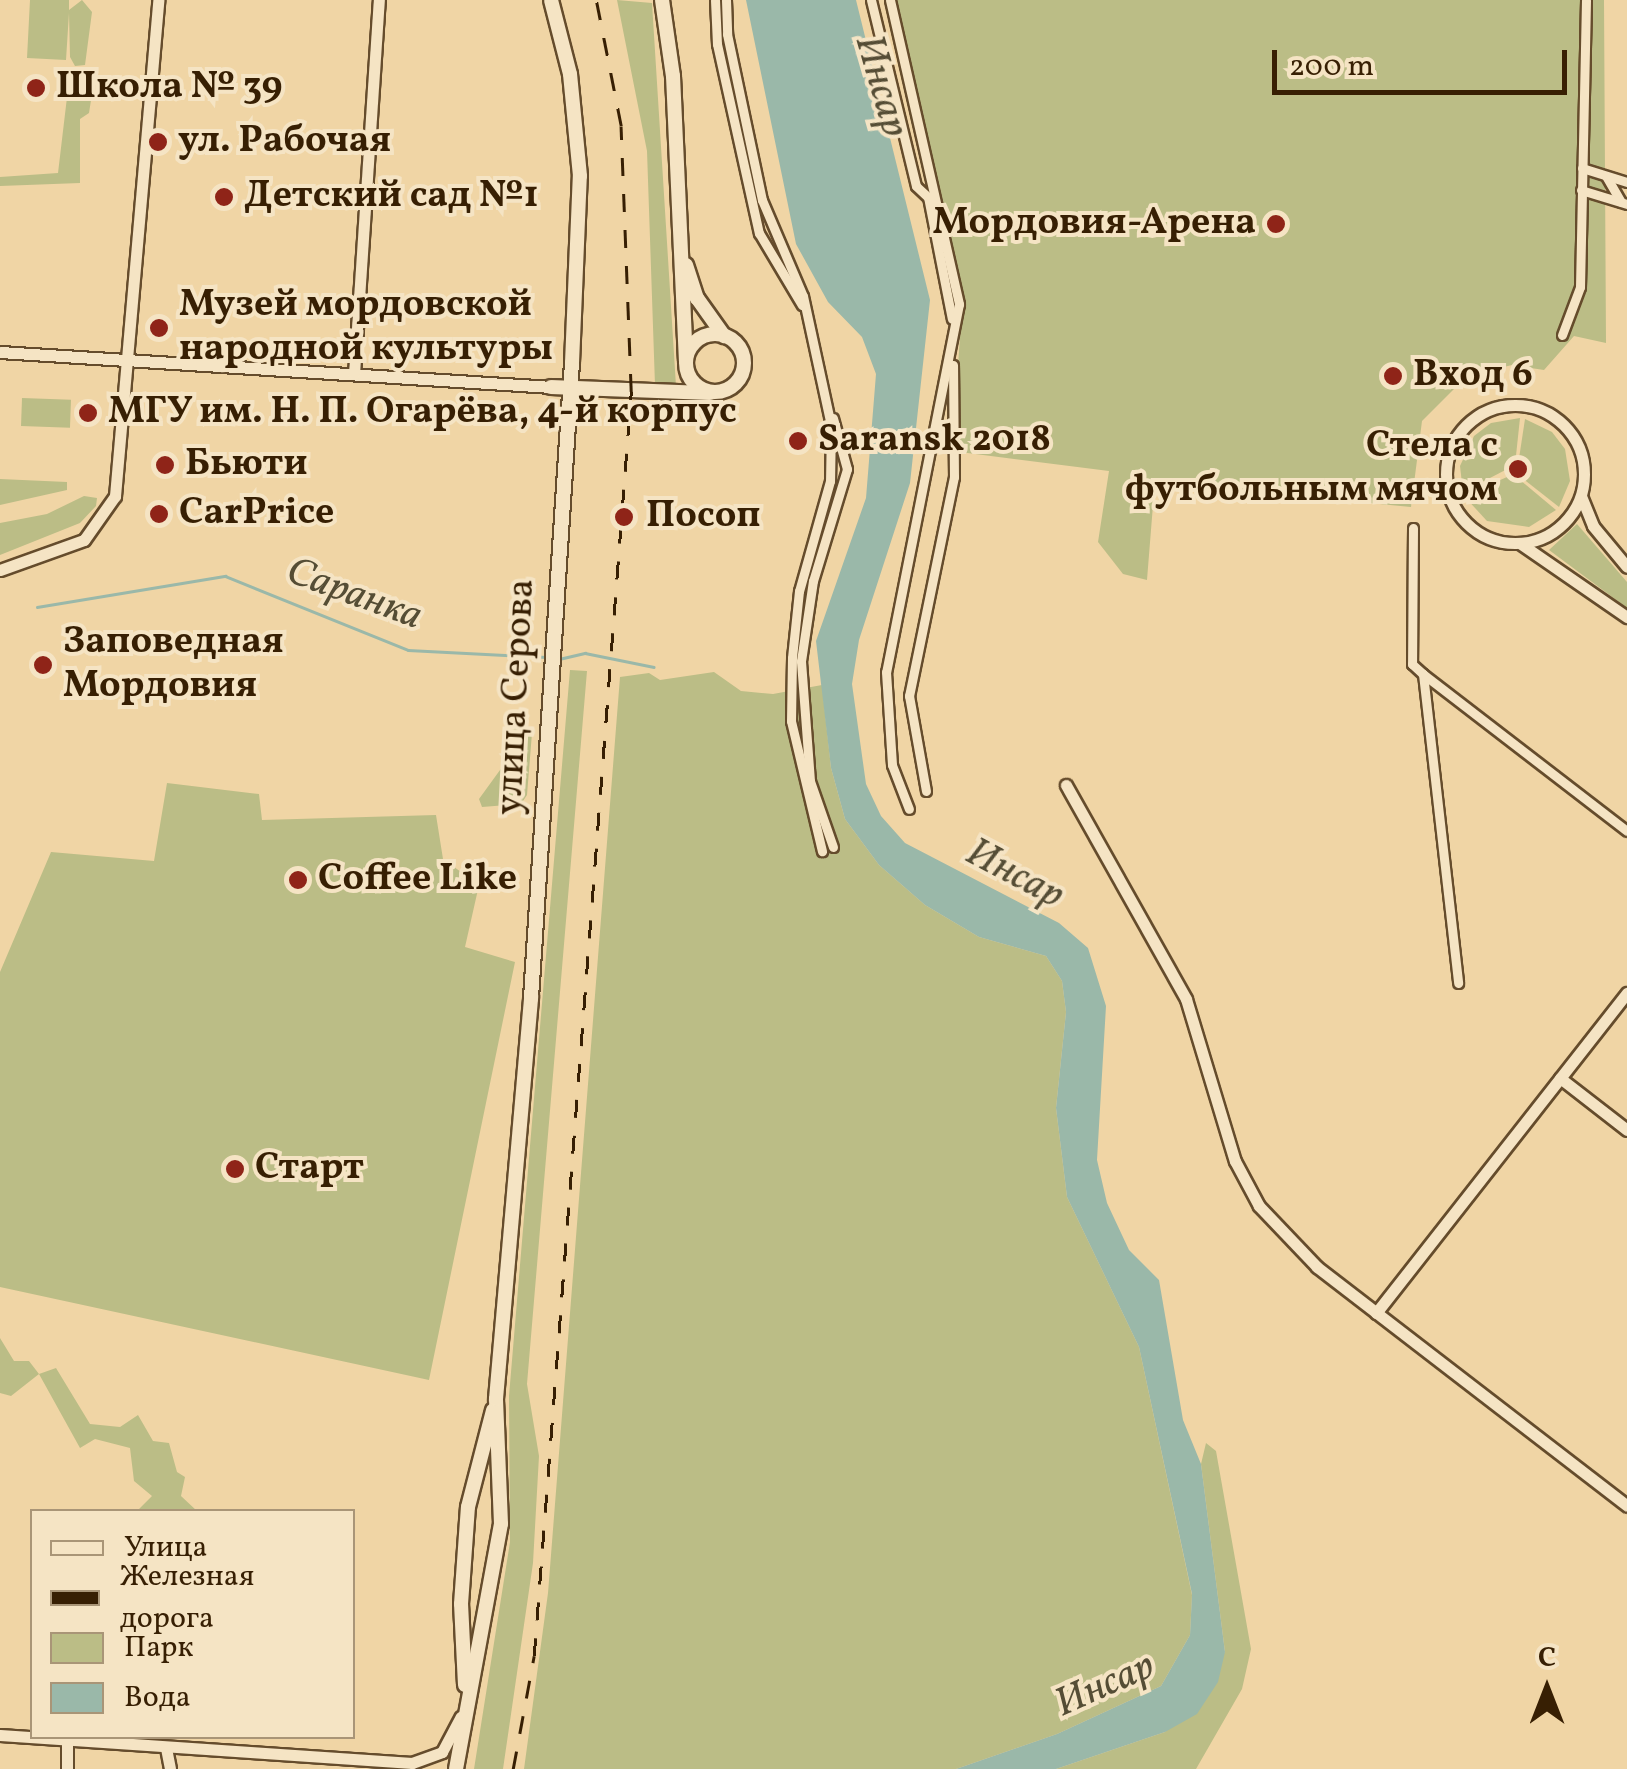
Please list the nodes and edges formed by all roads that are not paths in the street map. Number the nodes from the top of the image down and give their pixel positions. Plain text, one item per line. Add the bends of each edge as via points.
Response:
1 (158, 0) edge
2 (379, 0) edge
3 (551, 0) edge
4 (662, 0) edge
5 (715, 0) edge
6 (726, 0) edge
7 (872, 0) edge
8 (890, 0) edge
9 (1586, 0) edge
10 (1582, 168) junction
11 (1606, 176) junction
12 (1627, 182) edge
13 (1581, 190) junction
14 (1620, 198) edge
15 (681, 250) junction
16 (807, 312) junction
17 (1562, 335) dead end
18 (724, 336) junction
19 (953, 346) junction
20 (0, 352) edge
21 (129, 360) junction
22 (686, 364) junction
23 (354, 374) junction
24 (551, 387) joint
25 (570, 388) junction
26 (716, 392) junction
27 (670, 394) junction
28 (822, 394) junction
29 (1580, 495) junction
30 (1413, 528) dead end
31 (1517, 542) junction
32 (1627, 567) edge
33 (0, 570) edge
34 (1627, 616) edge
35 (1422, 674) junction
36 (1066, 785) dead end
37 (926, 790) dead end
38 (909, 809) dead end
39 (1627, 832) edge
40 (833, 847) dead end
41 (822, 852) dead end
42 (1458, 982) dead end
43 (1627, 993) edge
44 (1560, 1078) junction
45 (1627, 1130) edge
46 (1376, 1312) junction
47 (496, 1399) junction
48 (1627, 1506) edge
49 (468, 1507) junction
50 (501, 1524) junction
51 (466, 1690) junction
52 (464, 1711) junction
53 (0, 1734) edge
54 (30, 1737) edge
55 (56, 1739) edge
56 (67, 1740) junction
57 (166, 1748) junction
58 (412, 1764) junction
59 (68, 1769) edge
60 (170, 1769) edge
61 (431, 1769) edge
62 (456, 1769) edge

1 - 21 street
2 - 23 street
3 - 25 street, улица Серова via 570,74 580,176
4 - 15 street via 673,76
5 - 16 street via 717,44 759,233
6 - 16 street via 727,34 762,200
7 - 19 street via 916,186 928,197
8 - 19 street via 959,304
9 - 10 street
10 - 11 street
10 - 13 street
11 - 12 street
11 - 14 street
13 - 14 street
13 - 17 street via 1580,287
15 - 18 street via 698,298
15 - 22 street
16 - 28 street
18 - 22 street via 699,339
18 - 26 street via 740,348 744,364 732,386
19 - 37 street via 954,477 909,696
19 - 38 street via 886,672 892,766
20 - 21 street
21 - 23 street
21 - 33 street via 119,480 104,521 68,547
22 - 26 street via 700,387
22 - 27 street via 684,383
23 - 24 street
24 - 25 street
25 - 27 street
25 - 47 street, улица Серова
26 - 27 street
28 - 40 street via 848,468 813,581 802,700 810,782
28 - 41 street via 830,426 830,481 800,591 791,721
29 - 31 street via 1561,525
29 - 31 street via 1577,444 1550,414 1511,405 1473,419 1450,451 1450,497 1480,533
29 - 32 street via 1594,526
30 - 35 street via 1412,664
31 - 34 street
35 - 39 street
35 - 42 street
36 - 46 street via 1186,1000 1235,1160 1259,1206 1317,1267
43 - 44 street
44 - 45 street
44 - 46 street
46 - 48 street
47 - 49 street, улица Серова
47 - 50 street, улица Серова
49 - 50 street via 488,1500
49 - 51 street, улица Серова via 461,1604
50 - 51 street, улица Серова
51 - 52 street, улица Серова
52 - 58 street via 442,1752
52 - 62 street, улица Серова
53 - 54 street
55 - 56 street
56 - 57 street
56 - 59 street
57 - 58 street
57 - 60 street
58 - 61 street

